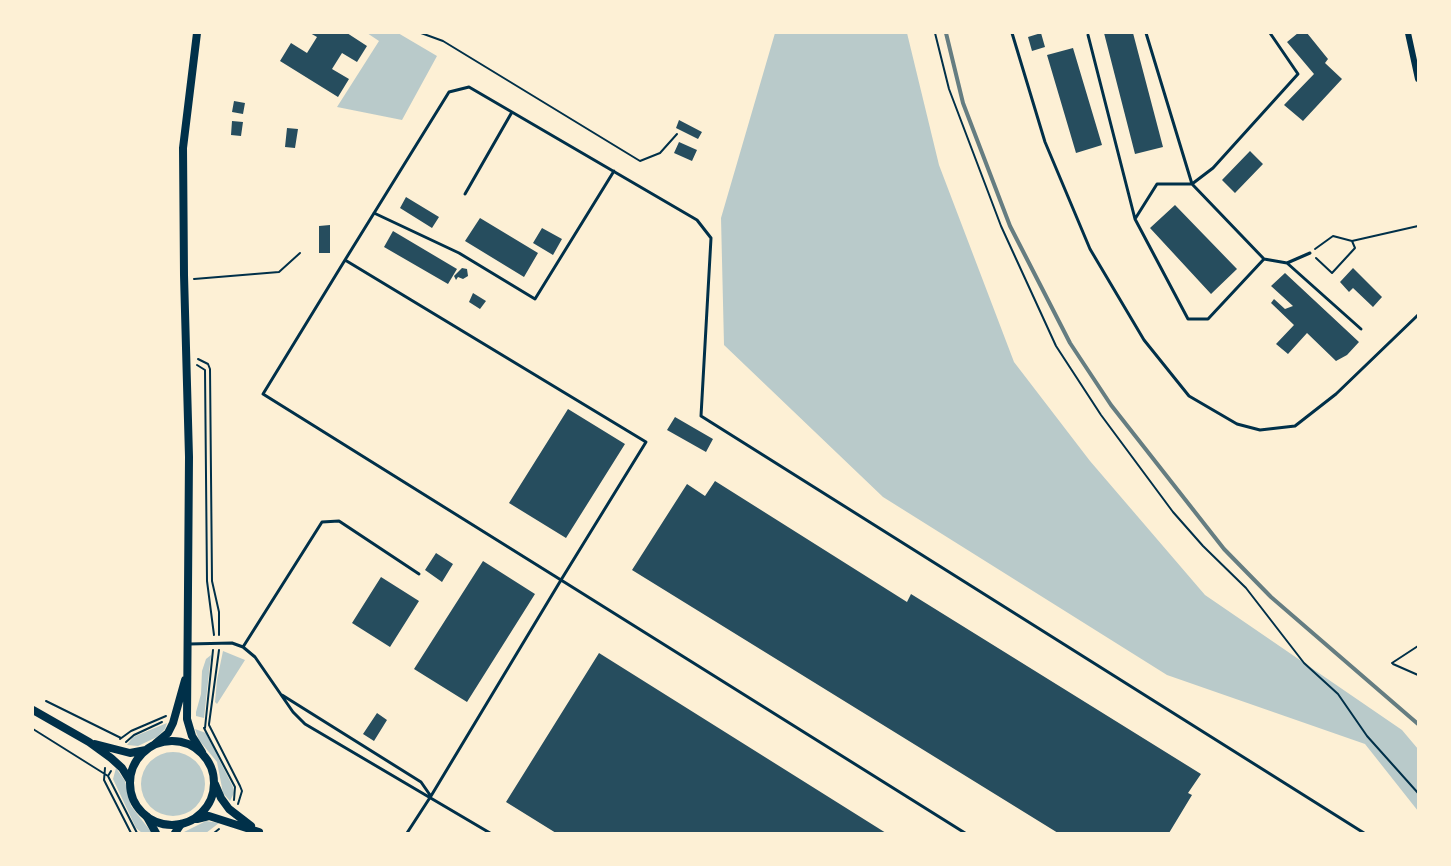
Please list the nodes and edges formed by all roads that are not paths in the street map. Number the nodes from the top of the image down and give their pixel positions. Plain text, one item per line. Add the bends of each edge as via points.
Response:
1 (197, 33) edge
2 (1012, 33) edge
3 (1146, 33) edge
4 (1270, 33) edge
5 (1408, 33) edge
6 (1088, 35) dead end
7 (1418, 79) edge
8 (512, 112) junction
9 (614, 171) junction
10 (1192, 184) junction
11 (465, 194) dead end
12 (374, 213) junction
13 (1136, 219) junction
14 (1310, 253) road end
15 (1264, 259) junction
16 (345, 260) junction
17 (1287, 263) junction
18 (1418, 315) edge
19 (1361, 329) dead end
20 (419, 573) dead end
21 (561, 580) junction
22 (189, 644) junction
23 (243, 647) junction
24 (188, 670) junction
25 (280, 694) junction
26 (33, 710) edge
27 (156, 743) junction
28 (146, 750) junction
29 (202, 752) junction
30 (116, 755) junction
31 (130, 781) junction
32 (215, 783) junction
33 (431, 796) junction
34 (147, 817) junction
35 (192, 820) junction
36 (181, 824) junction
37 (260, 832) edge
38 (156, 833) edge
39 (175, 833) edge
40 (407, 833) edge
41 (490, 833) edge
42 (965, 833) edge
43 (1364, 833) edge

1 - 22 street via 183,148
2 - 18 lane via 1045,142 1090,249 1144,340 1189,396 1237,424 1260,430 1295,426 1336,394
3 - 10 lane
4 - 10 lane via 1298,75 1213,168
5 - 7 street
6 - 13 lane
8 - 9 lane
8 - 11 lane
8 - 12 lane via 469,87 449,92
9 - 12 lane via 535,299 459,253
9 - 43 lane via 697,220 711,238 701,416
10 - 13 lane via 1157,184
10 - 15 lane
12 - 16 lane
13 - 15 lane via 1188,319 1208,319
14 - 17 lane
15 - 17 lane
16 - 21 lane via 263,394
16 - 21 lane via 646,442
17 - 19 lane
20 - 23 lane via 339,521 322,522
21 - 33 lane
21 - 42 lane
22 - 23 lane via 219,642
22 - 24 street
23 - 25 lane via 255,657
24 - 27 street via 174,720 168,733
24 - 29 street via 188,723
25 - 33 lane via 421,782
25 - 33 lane via 305,724 416,792
26 - 30 main road
27 - 28 main road
27 - 29 main road via 181,741
28 - 30 main road
28 - 31 main road via 134,764
29 - 32 main road via 212,768
30 - 31 main road
31 - 34 main road via 133,799
32 - 35 main road via 209,804
32 - 37 main road via 231,811
33 - 40 lane
33 - 41 lane
34 - 36 main road via 164,824
34 - 38 street
35 - 36 main road
35 - 37 main road via 209,816
36 - 39 street

